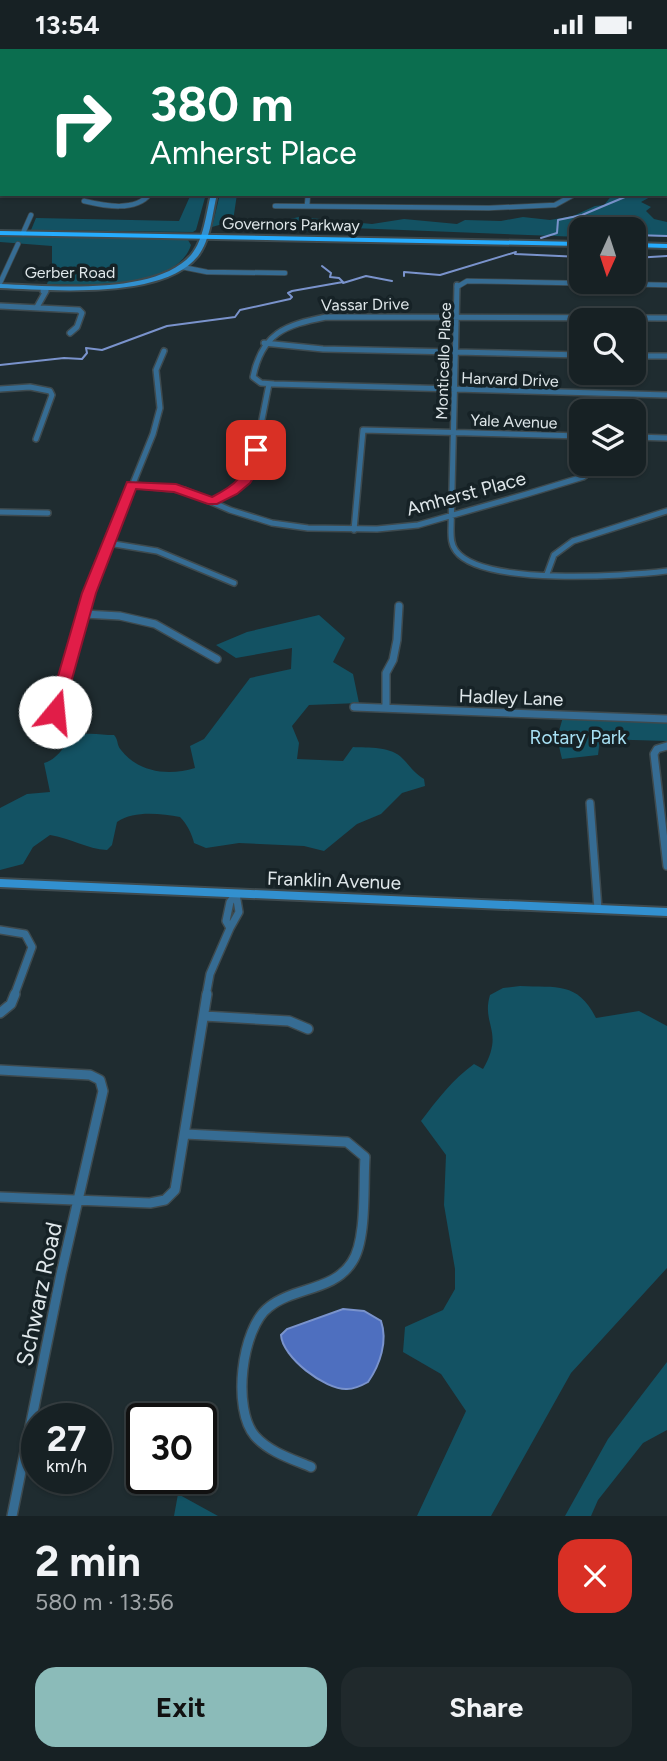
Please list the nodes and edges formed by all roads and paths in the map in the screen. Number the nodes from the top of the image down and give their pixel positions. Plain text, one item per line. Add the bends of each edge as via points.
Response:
1 (148, 196) edge
2 (213, 196) edge
3 (308, 196) edge
4 (571, 196) edge
5 (84, 201) dead end
6 (275, 206) dead end
7 (307, 206) junction
8 (31, 215) dead end
9 (0, 233) edge
10 (23, 233) junction
11 (202, 237) junction
12 (18, 244) dead end
13 (569, 244) edge
14 (646, 245) edge
15 (667, 246) edge
16 (182, 267) junction
17 (285, 273) dead end
18 (0, 284) edge
19 (667, 286) edge
20 (44, 289) junction
21 (38, 304) junction
22 (0, 306) edge
23 (456, 318) junction
24 (667, 318) edge
25 (70, 333) dead end
26 (264, 343) junction
27 (164, 351) dead end
28 (455, 352) junction
29 (569, 355) edge
30 (646, 356) edge
31 (667, 356) edge
32 (269, 384) junction
33 (0, 389) edge
34 (454, 389) junction
35 (667, 395) edge
36 (453, 432) junction
37 (569, 436) edge
38 (646, 437) edge
39 (667, 438) edge
40 (36, 439) dead end
41 (582, 476) edge
42 (132, 485) junction
43 (213, 502) junction
44 (667, 511) edge
45 (0, 512) edge
46 (48, 513) dead end
47 (451, 516) junction
48 (354, 530) junction
49 (108, 543) junction
50 (667, 571) edge
51 (547, 574) junction
52 (234, 583) dead end
53 (399, 606) dead end
54 (84, 614) junction
55 (217, 659) dead end
56 (64, 705) dead end
57 (354, 707) dead end
58 (386, 708) junction
59 (667, 719) edge
60 (667, 746) edge
61 (590, 803) dead end
62 (667, 866) edge
63 (0, 883) edge
64 (236, 894) junction
65 (598, 909) junction
66 (667, 912) edge
67 (0, 930) edge
68 (0, 1013) edge
69 (204, 1016) junction
70 (308, 1029) dead end
71 (0, 1070) edge
72 (185, 1134) junction
73 (0, 1197) edge
74 (80, 1201) junction
75 (311, 1467) dead end
76 (12, 1516) edge

1 - 5 street via 144,202 131,204
2 - 11 street
3 - 7 street
4 - 7 street via 554,205 504,208
6 - 7 street
8 - 10 street
9 - 10 main road, Governors Parkway
10 - 11 main road, Governors Parkway
11 - 13 main road, Governors Parkway
11 - 16 street via 195,255
12 - 18 street
14 - 15 main road
16 - 17 street via 207,272
16 - 20 street, Gerber Road via 129,285
18 - 20 street, Gerber Road
19 - 23 street, Monticello Place via 463,282 456,286
20 - 21 street
21 - 22 street
21 - 25 street via 81,311 77,330
23 - 24 street, Vassar Drive
23 - 26 street, Vassar Drive via 326,317 285,328
23 - 28 street, Monticello Place
26 - 28 street
26 - 32 street via 253,376
27 - 42 street via 156,370 160,408
28 - 29 street
28 - 34 street, Monticello Place
30 - 31 street
32 - 34 street, Harvard Drive
32 - 43 street via 250,474 239,487
33 - 40 street via 50,391
34 - 35 street, Harvard Drive
34 - 36 street, Monticello Place
36 - 37 street, Yale Avenue
36 - 47 street, Monticello Place
36 - 48 street, Yale Avenue via 363,430
38 - 39 street
41 - 47 street, Amherst Place
42 - 43 street, Amherst Place via 176,488
42 - 49 street
43 - 48 street, Amherst Place via 272,523
44 - 51 street via 573,541 554,555
45 - 46 street
47 - 48 street, Amherst Place via 418,525
47 - 51 street, Monticello Place via 453,546 465,560 494,571
49 - 52 street via 150,548
49 - 54 street
50 - 51 street
53 - 58 street via 396,647 386,673
54 - 55 street via 155,624
54 - 56 street via 60,697
57 - 58 street, Hadley Lane
58 - 59 street, Hadley Lane
60 - 62 street via 654,754
61 - 65 street
63 - 64 street, Franklin Avenue
64 - 65 street, Franklin Avenue
64 - 69 street via 226,921 230,928 210,975
65 - 66 street, Franklin Avenue
67 - 68 street via 24,934 32,947 11,1003
69 - 70 street via 289,1021
69 - 72 street
71 - 74 street, Schwarz Road via 90,1075 100,1080 103,1091
72 - 74 street via 175,1190 165,1200
72 - 75 street via 347,1142 365,1157 355,1261 326,1285 275,1302 252,1328 242,1401 247,1425 263,1444
73 - 74 street
74 - 76 street, Schwarz Road

